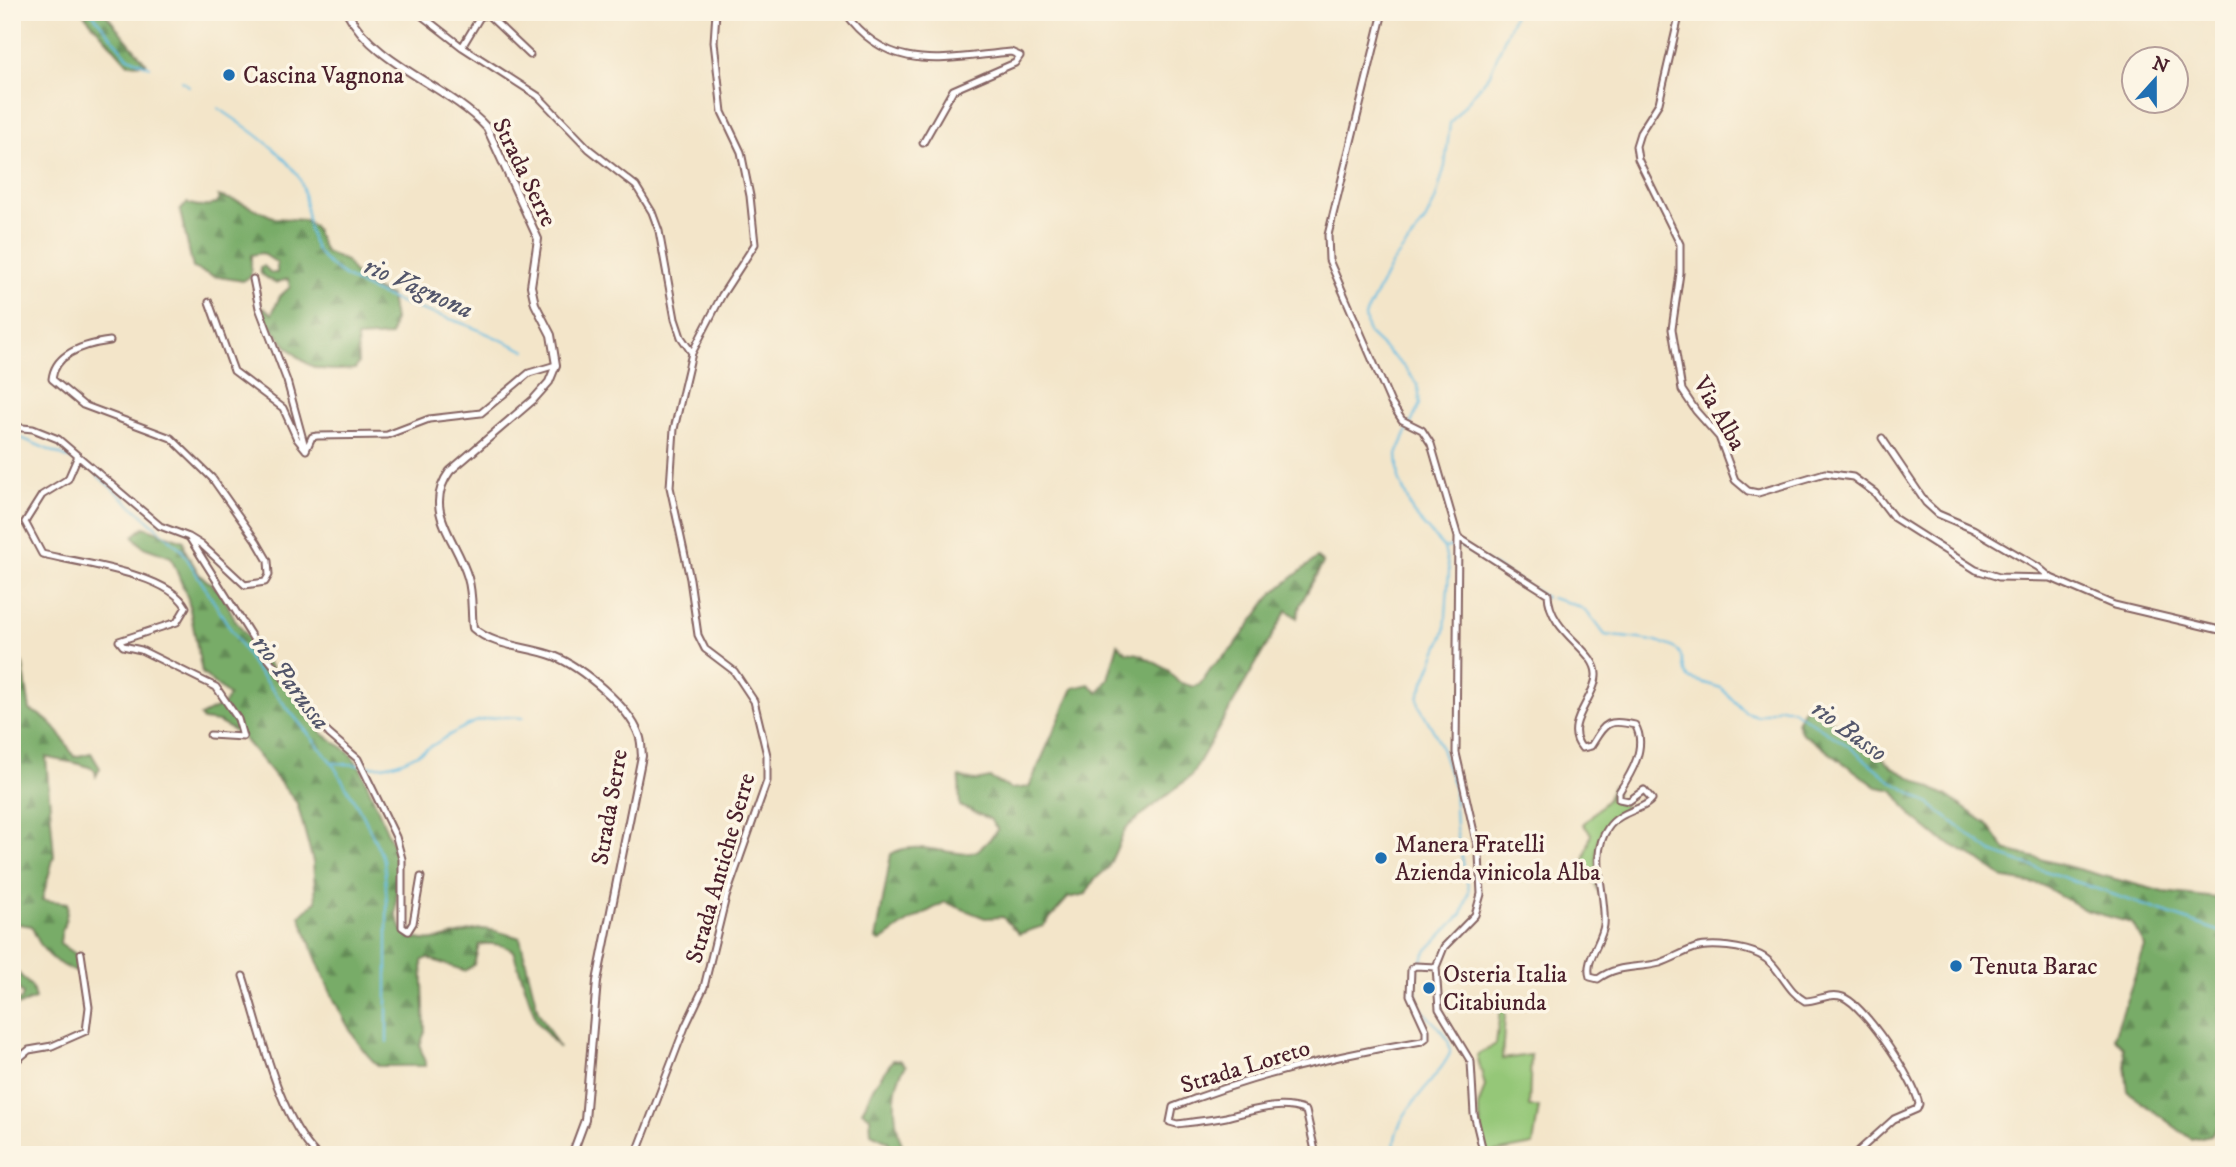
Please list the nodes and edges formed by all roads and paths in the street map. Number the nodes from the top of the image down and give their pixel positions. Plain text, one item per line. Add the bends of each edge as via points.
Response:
1 (347, 12) edge
2 (417, 12) edge
3 (716, 12) edge
4 (844, 12) edge
5 (1383, 12) edge
6 (1681, 12) edge
7 (462, 47) junction
8 (530, 55) dead end
9 (923, 142) dead end
10 (253, 279) dead end
11 (209, 302) dead end
12 (110, 341) dead end
13 (692, 353) junction
14 (556, 365) junction
15 (12, 427) edge
16 (1882, 438) dead end
17 (306, 450) junction
18 (77, 459) junction
19 (189, 537) junction
20 (1458, 543) junction
21 (2051, 578) junction
22 (2224, 631) edge
23 (210, 735) dead end
24 (421, 877) dead end
25 (81, 953) dead end
26 (1436, 967) junction
27 (243, 976) dead end
28 (12, 1064) edge
29 (317, 1155) edge
30 (572, 1155) edge
31 (636, 1155) edge
32 (1316, 1155) edge
33 (1483, 1155) edge
34 (1854, 1155) edge

1 - 14 main road, Strada Serre via 383,53 474,114 487,128 538,239 530,286 551,335
2 - 7 street
3 - 13 street, Strada Antiche Serre via 714,42 722,112 741,152 755,244
4 - 9 street via 869,38 905,58 1011,52 1020,56 1015,63 953,90
5 - 20 street via 1328,235 1328,253 1332,272 1391,403 1426,435
6 - 21 street, Via Alba via 1659,103 1636,146 1682,254 1672,329 1682,390 1719,437 1735,480 1758,493 1825,473 1853,477 1875,493 1894,518 1976,570 1999,577
7 - 8 street via 486,14
7 - 13 street via 538,96 589,149 636,186 662,242 675,319
10 - 17 street
11 - 17 street via 234,371 283,408
12 - 19 street via 87,344 70,353 52,379 83,405 170,438 212,478 257,542 268,561 269,575 265,582 245,585
13 - 31 street, Strada Antiche Serre via 674,429 671,497 698,635 705,649 734,671 754,701 767,755 767,781 726,897 704,987
14 - 17 street via 529,373 481,413 429,419 387,435 312,437
14 - 30 main road, Strada Serre via 533,400 450,471 436,498 470,583 473,628 483,637 552,655 575,666 613,700 640,737 642,756 597,981 585,1120
15 - 18 street via 45,433
16 - 21 street via 1938,514 1973,529
18 - 19 street via 160,526
18 - 23 street via 68,479 42,495 25,522 42,554 143,578 180,597 186,607 177,622 119,641 221,692 243,737
19 - 24 street via 257,645 363,769 396,837 402,859 400,914 402,928 408,931 414,923
20 - 26 street via 1456,753 1482,878 1475,915 1444,947
20 - 34 street via 1548,598 1555,622 1586,654 1596,680 1579,715 1578,743 1582,748 1591,746 1609,723 1635,725 1639,732 1637,758 1619,799 1629,801 1644,790 1651,796 1648,804 1618,816 1600,844 1604,925 1588,968 1590,977 1598,979 1616,968 1660,963 1696,948 1715,946 1760,955 1805,1001 1829,996 1851,1001 1875,1025 1919,1104 1894,1119
21 - 22 street, Via Alba via 2114,605
25 - 28 street via 89,1007 86,1031 29,1050
26 - 32 street, Strada Loreto via 1415,965 1411,969 1410,995 1426,1030 1422,1041 1231,1084 1173,1107 1169,1115 1170,1122 1177,1124 1227,1117 1256,1107 1298,1107 1310,1118
26 - 33 street via 1439,1009 1471,1062 1474,1114
27 - 29 street via 285,1103 303,1140

